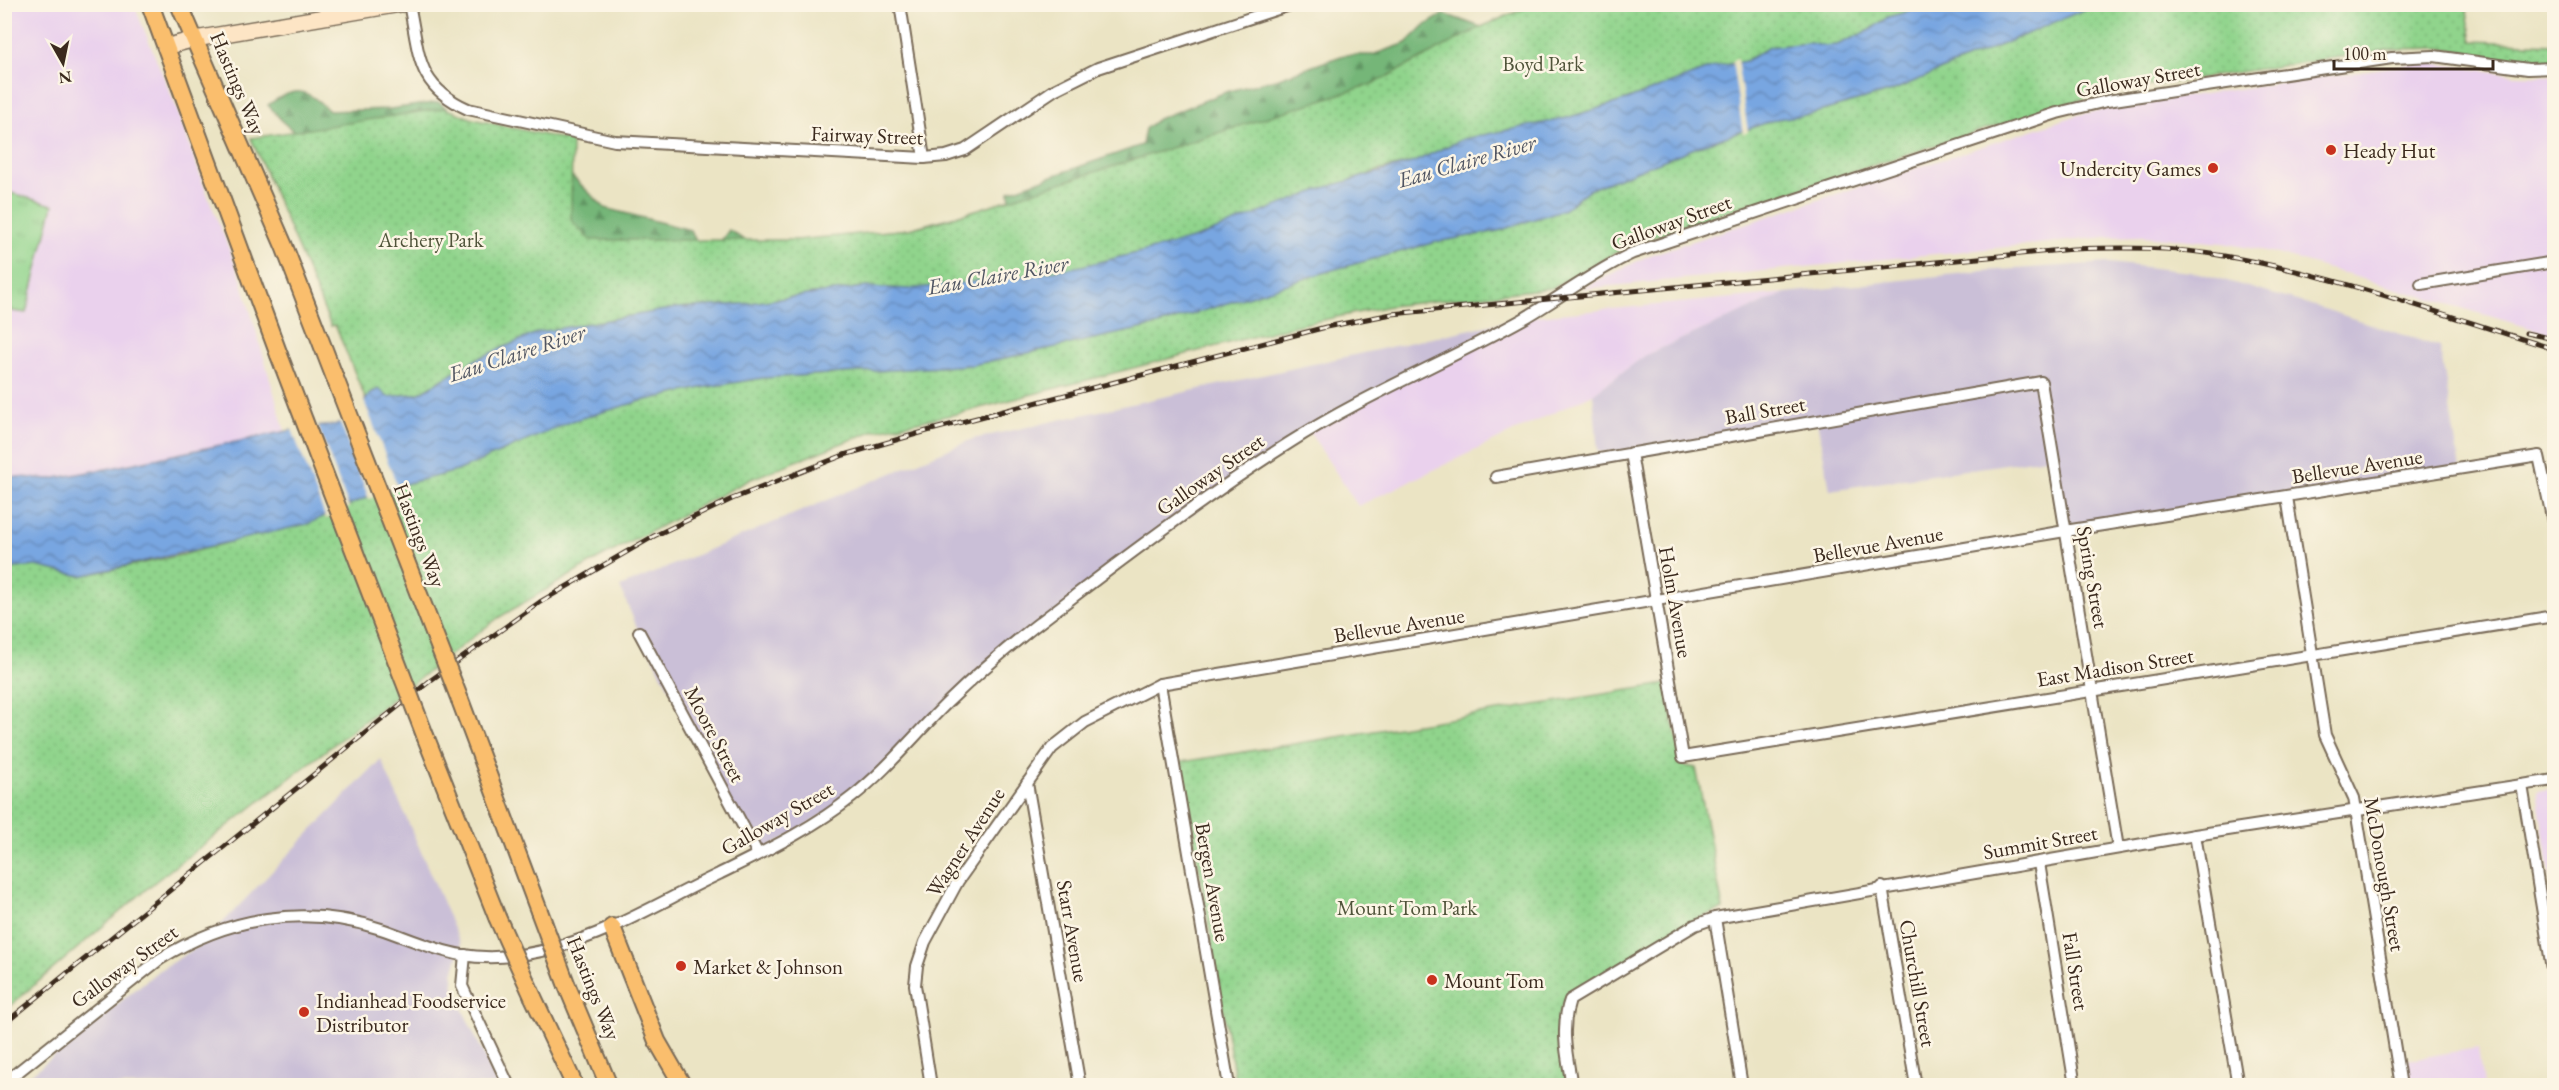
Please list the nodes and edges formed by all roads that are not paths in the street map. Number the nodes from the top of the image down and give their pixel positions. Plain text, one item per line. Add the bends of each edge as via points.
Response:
1 (150, 4) edge
2 (179, 4) edge
3 (401, 4) edge
4 (409, 4) edge
5 (900, 4) edge
6 (1293, 4) edge
7 (195, 39) junction
8 (165, 47) junction
9 (2554, 68) edge
10 (924, 158) junction
11 (2554, 262) edge
12 (2421, 284) dead end
13 (2042, 382) joint
14 (1631, 453) junction
15 (1496, 477) dead end
16 (2287, 497) junction
17 (2554, 517) edge
18 (2065, 531) junction
19 (1656, 602) junction
20 (2554, 616) edge
21 (639, 632) dead end
22 (2311, 654) junction
23 (1160, 684) junction
24 (2092, 690) junction
25 (1683, 758) joint
26 (2554, 780) edge
27 (1027, 783) junction
28 (2522, 785) junction
29 (2356, 810) junction
30 (2196, 835) junction
31 (2118, 848) junction
32 (758, 854) junction
33 (2039, 863) junction
34 (1882, 887) junction
35 (1715, 918) junction
36 (612, 927) junction
37 (465, 956) junction
38 (2554, 981) edge
39 (4, 1083) edge
40 (509, 1086) edge
41 (575, 1086) edge
42 (609, 1086) edge
43 (683, 1086) edge
44 (931, 1086) edge
45 (1080, 1086) edge
46 (1229, 1086) edge
47 (1572, 1086) edge
48 (1742, 1086) edge
49 (1916, 1086) edge
50 (2075, 1086) edge
51 (2238, 1086) edge
52 (2401, 1086) edge

1 - 8 main road
2 - 7 main road, Hastings Way
3 - 7 street
4 - 10 street, Fairway Street via 424,72 447,99 468,108 615,141
5 - 10 street
6 - 10 street, Fairway Street via 1098,68 1054,90 965,150
7 - 8 street
7 - 42 main road, Hastings Way, bridge via 317,332 567,986
8 - 41 main road, bridge via 426,738 497,917
9 - 32 street, Galloway Street via 2528,69 2434,56 2392,58 2107,101 2057,113 1634,253 1578,282 1526,317 1364,399 1223,487 1057,609 991,663 946,704 902,753 852,797 806,829
11 - 12 street
13 - 14 street, Ball Street
13 - 18 street, Spring Street
14 - 15 street, Ball Street
14 - 19 street, Holm Avenue
16 - 17 street, Bellevue Avenue via 2539,456
16 - 18 street, Bellevue Avenue
16 - 22 street, McDonough Street
18 - 19 street, Bellevue Avenue
18 - 24 street, Spring Street
19 - 23 street, Bellevue Avenue
19 - 25 street, Holm Avenue
20 - 22 street, East Madison Street
21 - 32 street, Moore Street
22 - 24 street, East Madison Street
22 - 29 street, McDonough Street via 2325,735
23 - 27 street, Wagner Avenue via 1085,722 1052,748
23 - 46 street, Bergen Avenue
24 - 25 street, East Madison Street
24 - 31 street, Spring Street
26 - 28 street, Summit Street
27 - 44 street, Wagner Avenue via 958,881 925,942 917,966 915,985
27 - 45 street, Starr Avenue
28 - 29 street, Summit Street
28 - 38 street
29 - 30 street, Summit Street
29 - 52 street, McDonough Street
30 - 31 street, Summit Street
30 - 51 street
31 - 33 street, Summit Street
32 - 36 street, Galloway Street
33 - 34 street, Summit Street
33 - 50 street, Fall Street
34 - 35 street, Summit Street
34 - 49 street, Churchill Street
35 - 47 street, Summit Street via 1695,925 1570,1000 1564,1017
35 - 48 street
36 - 37 street, Galloway Street via 536,952
36 - 43 main road via 657,1041
37 - 39 street, Galloway Street via 339,918 299,915 217,929 160,958
37 - 40 street via 462,987

